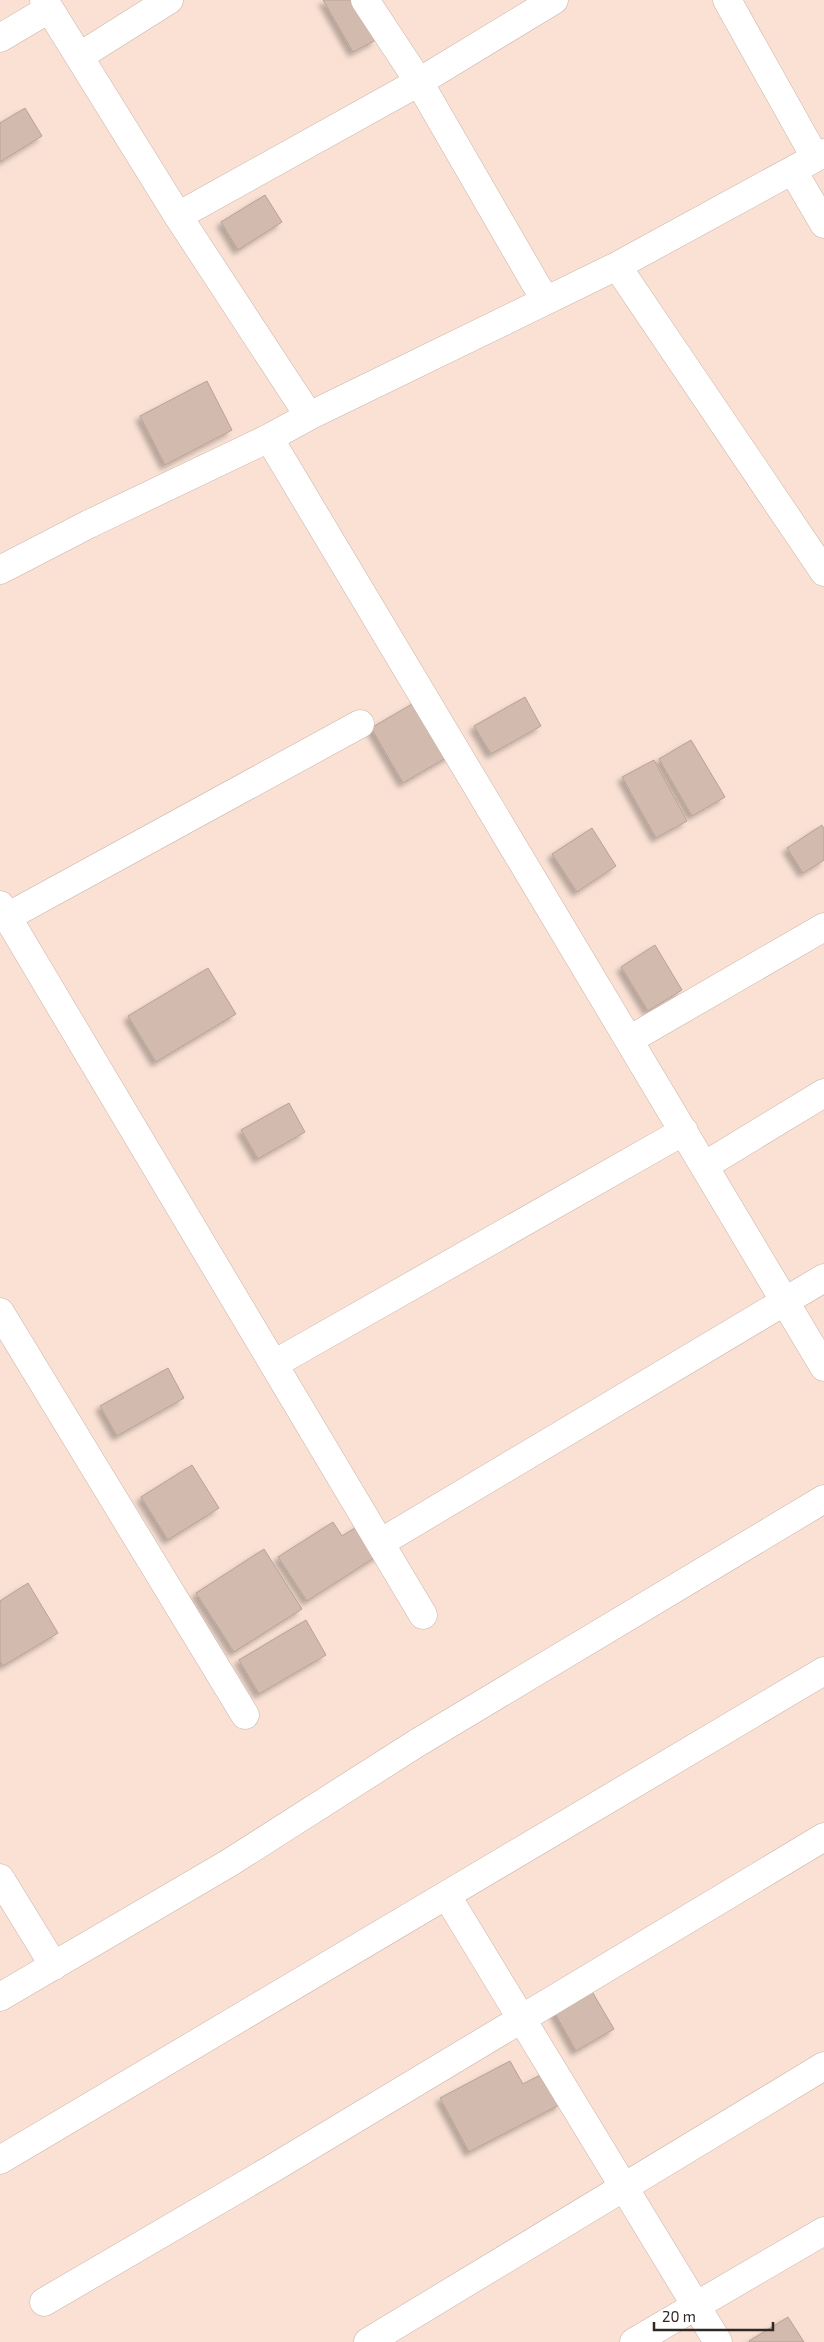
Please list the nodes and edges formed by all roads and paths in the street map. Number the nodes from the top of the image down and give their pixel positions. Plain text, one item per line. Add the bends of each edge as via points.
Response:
1 (169, 0) edge
2 (365, 0) edge
3 (554, 0) edge
4 (727, 0) edge
5 (47, 5) edge
6 (0, 38) edge
7 (80, 56) junction
8 (419, 82) junction
9 (811, 161) edge
10 (178, 216) junction
11 (824, 224) edge
12 (617, 266) junction
13 (545, 300) junction
14 (308, 416) junction
15 (269, 438) junction
16 (0, 570) edge
17 (824, 572) edge
18 (360, 724) dead end
19 (4, 911) edge
20 (824, 927) edge
21 (629, 1040) junction
22 (824, 1093) edge
23 (684, 1131) junction
24 (704, 1166) junction
25 (824, 1278) edge
26 (785, 1301) junction
27 (0, 1312) edge
28 (274, 1364) junction
29 (824, 1367) edge
30 (824, 1499) edge
31 (380, 1543) junction
32 (423, 1614) dead end
33 (824, 1672) edge
34 (245, 1714) dead end
35 (824, 1837) edge
36 (0, 1878) edge
37 (447, 1896) junction
38 (54, 1966) junction
39 (0, 1997) edge
40 (522, 2017) junction
41 (824, 2066) edge
42 (0, 2160) edge
43 (624, 2186) junction
44 (824, 2232) edge
45 (44, 2302) dead end
46 (697, 2306) junction
47 (368, 2342) edge
48 (634, 2342) edge
49 (718, 2342) edge

1 - 7 street
2 - 8 street
3 - 8 street
4 - 9 street
5 - 6 street
5 - 7 street
7 - 10 street
8 - 10 street
8 - 13 street
9 - 11 street
9 - 12 street
10 - 14 street
12 - 13 street
12 - 17 street
13 - 14 street
14 - 15 street
15 - 16 street
15 - 21 street
18 - 19 street
19 - 28 street
20 - 21 street
21 - 23 street
22 - 24 street
23 - 24 street
23 - 28 street
24 - 26 street
25 - 26 street
26 - 29 street
26 - 31 street
27 - 34 street
28 - 31 street
30 - 38 street via 417,1742 229,1863
31 - 32 street
33 - 37 street
35 - 40 street
36 - 38 street
37 - 40 street
37 - 42 street
38 - 39 street
40 - 43 street
40 - 45 street
41 - 43 street
43 - 46 street
43 - 47 street
44 - 46 street
46 - 48 street
46 - 49 street

